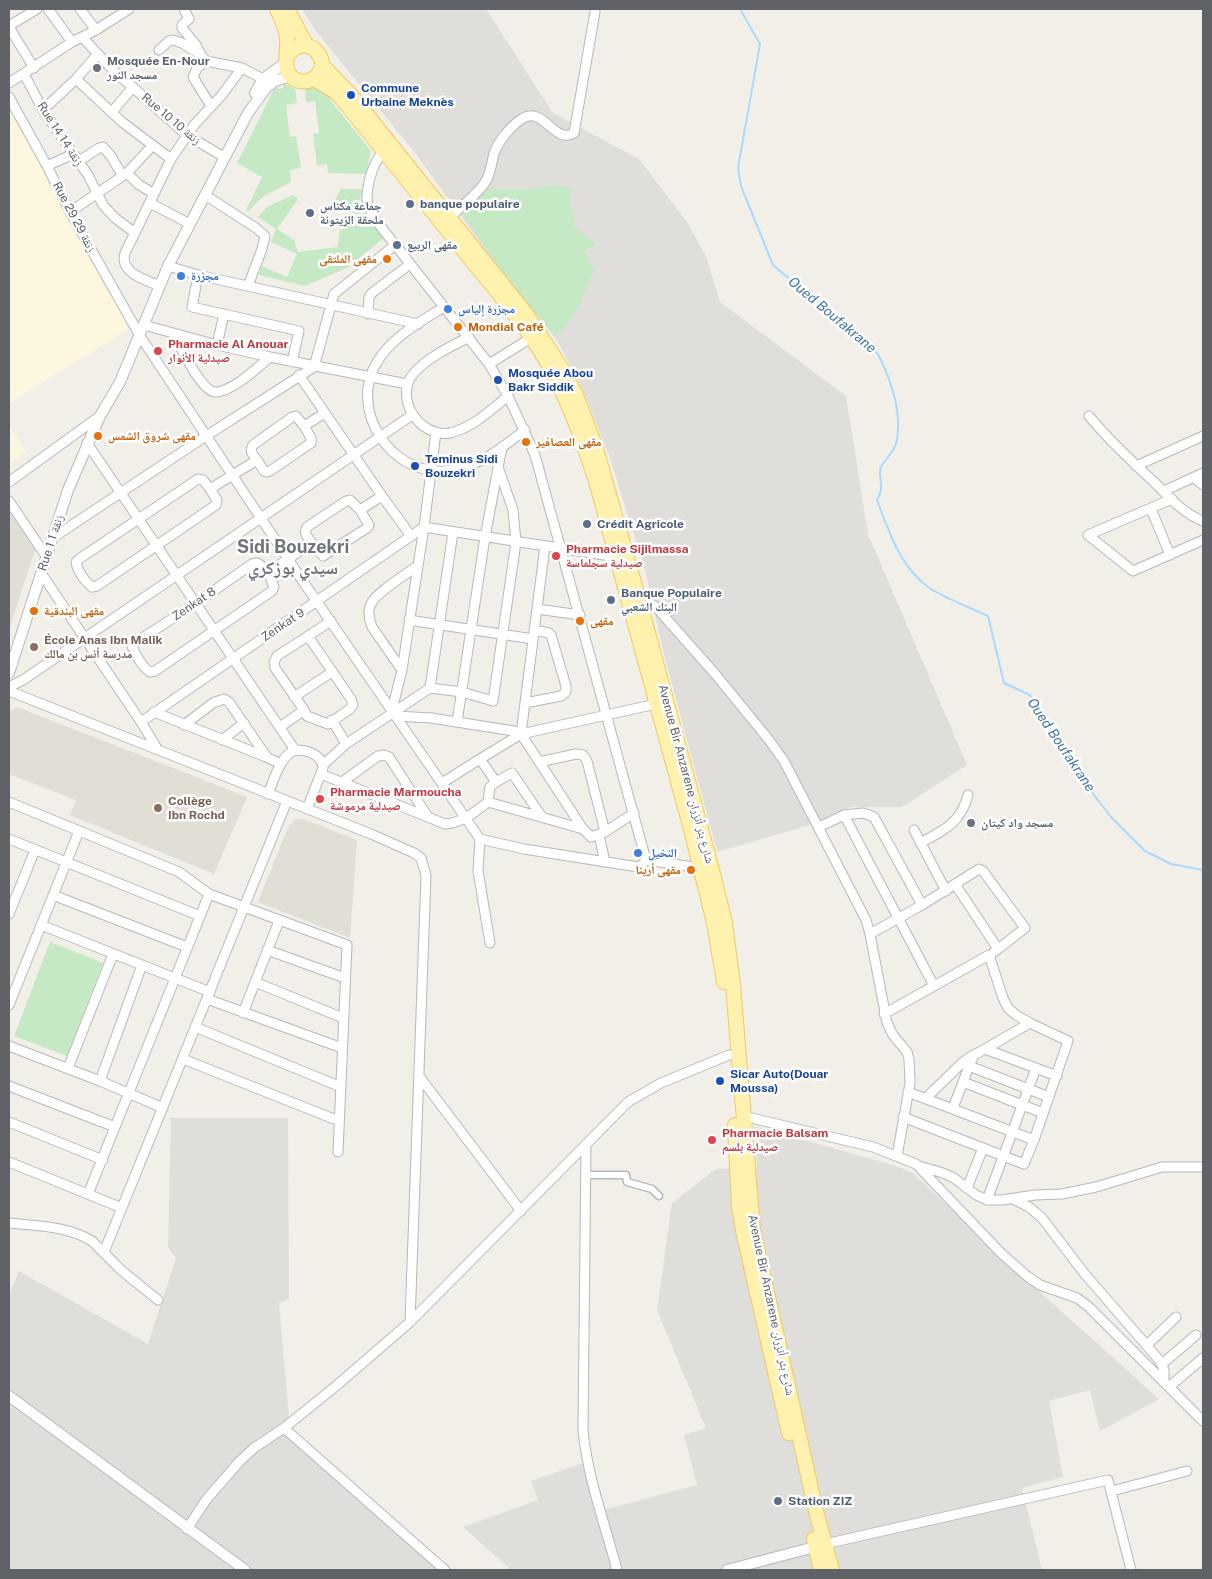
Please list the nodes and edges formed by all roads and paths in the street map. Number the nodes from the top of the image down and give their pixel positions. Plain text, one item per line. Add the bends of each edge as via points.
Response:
1 (37, 9) edge
2 (48, 9) edge
3 (80, 9) edge
4 (129, 9) edge
5 (184, 9) edge
6 (277, 9) edge
7 (287, 9) edge
8 (595, 12) dead end
9 (9, 26) edge
10 (96, 30) junction
11 (77, 40) junction
12 (307, 46) junction
13 (159, 50) dead end
14 (97, 55) junction
15 (204, 58) junction
16 (322, 64) junction
17 (288, 65) junction
18 (34, 68) junction
19 (242, 68) junction
20 (24, 74) junction
21 (314, 78) junction
22 (76, 79) junction
23 (263, 79) junction
24 (9, 83) edge
25 (133, 87) junction
26 (9, 97) edge
27 (211, 106) junction
28 (43, 110) junction
29 (112, 112) junction
30 (248, 113) junction
31 (187, 135) junction
32 (152, 146) junction
33 (387, 147) junction
34 (76, 157) junction
35 (224, 157) junction
36 (171, 159) junction
37 (47, 166) junction
38 (124, 174) junction
39 (97, 193) junction
40 (154, 194) junction
41 (205, 195) junction
42 (150, 203) junction
43 (70, 212) junction
44 (446, 220) junction
45 (190, 224) junction
46 (135, 233) junction
47 (395, 245) junction
48 (410, 264) junction
49 (168, 266) junction
50 (198, 275) junction
51 (160, 286) junction
52 (248, 286) junction
53 (330, 306) junction
54 (444, 307) junction
55 (224, 314) junction
56 (368, 314) junction
57 (418, 324) junction
58 (144, 325) junction
59 (173, 333) junction
60 (140, 336) junction
61 (469, 337) junction
62 (531, 338) junction
63 (217, 345) junction
64 (270, 357) junction
65 (292, 362) junction
66 (489, 364) junction
67 (314, 367) junction
68 (299, 375) junction
69 (370, 376) junction
70 (407, 384) junction
71 (508, 396) junction
72 (325, 413) junction
73 (412, 415) junction
74 (100, 416) junction
75 (1089, 416) dead end
76 (304, 426) junction
77 (525, 430) junction
78 (436, 432) junction
79 (206, 436) junction
80 (380, 436) junction
81 (1203, 436) edge
82 (87, 443) junction
83 (502, 447) junction
84 (354, 454) junction
85 (257, 460) junction
86 (1136, 466) junction
87 (498, 467) junction
88 (431, 471) junction
89 (1203, 474) edge
90 (232, 476) junction
91 (1194, 478) junction
92 (9, 482) edge
93 (1203, 485) edge
94 (210, 489) junction
95 (1164, 491) junction
96 (121, 494) junction
97 (382, 496) junction
98 (1172, 499) junction
99 (9, 501) edge
100 (1151, 509) junction
101 (360, 510) junction
102 (261, 517) junction
103 (138, 519) junction
104 (1203, 521) edge
105 (424, 527) junction
106 (454, 532) junction
107 (411, 536) junction
108 (486, 537) junction
109 (52, 539) junction
110 (1203, 540) edge
111 (516, 542) junction
112 (312, 543) junction
113 (156, 545) junction
114 (545, 546) junction
115 (562, 549) junction
116 (1170, 554) junction
117 (46, 556) junction
118 (617, 557) junction
119 (289, 559) junction
120 (418, 566) junction
121 (41, 572) junction
122 (267, 573) junction
123 (176, 576) junction
124 (318, 601) junction
125 (639, 601) junction
126 (196, 604) junction
127 (537, 609) junction
128 (580, 615) junction
129 (409, 620) junction
130 (331, 621) junction
131 (439, 625) junction
132 (213, 630) junction
133 (471, 630) junction
134 (503, 635) junction
135 (533, 635) junction
136 (308, 636) junction
137 (83, 637) junction
138 (232, 658) junction
139 (402, 670) junction
140 (9, 672) edge
141 (332, 672) junction
142 (430, 688) junction
143 (9, 689) edge
144 (462, 692) junction
145 (294, 697) junction
146 (525, 703) junction
147 (656, 704) junction
148 (154, 712) junction
149 (304, 713) junction
150 (394, 713) junction
151 (607, 716) junction
152 (141, 722) junction
153 (457, 722) junction
154 (244, 723) junction
155 (332, 724) junction
156 (184, 725) junction
157 (280, 727) junction
158 (521, 734) junction
159 (222, 740) junction
160 (346, 744) junction
161 (158, 750) junction
162 (295, 750) junction
163 (266, 757) junction
164 (480, 759) junction
165 (539, 762) junction
166 (281, 764) junction
167 (323, 765) junction
168 (321, 774) junction
169 (342, 782) junction
170 (496, 782) junction
171 (442, 784) junction
172 (268, 794) junction
173 (968, 795) dead end
174 (287, 801) junction
175 (9, 802) edge
176 (488, 802) junction
177 (307, 808) junction
178 (634, 814) junction
179 (844, 815) junction
180 (428, 817) junction
181 (542, 817) junction
182 (465, 818) junction
183 (819, 827) junction
184 (583, 829) junction
185 (914, 830) dead end
186 (79, 831) junction
187 (602, 833) junction
188 (480, 838) junction
189 (9, 839) edge
190 (920, 843) junction
191 (35, 850) junction
192 (646, 860) junction
193 (66, 862) junction
194 (605, 862) junction
195 (700, 868) junction
196 (955, 884) junction
197 (946, 891) junction
198 (209, 894) junction
199 (53, 895) junction
200 (922, 905) junction
201 (244, 908) junction
202 (9, 914) edge
203 (200, 916) junction
204 (898, 919) junction
205 (279, 921) junction
206 (41, 925) junction
207 (870, 934) junction
208 (490, 943) dead end
209 (187, 947) junction
210 (998, 949) junction
211 (267, 950) junction
212 (113, 954) junction
213 (989, 956) junction
214 (142, 965) junction
215 (175, 978) junction
216 (345, 978) junction
217 (255, 982) junction
218 (13, 984) edge
219 (934, 986) junction
220 (208, 996) junction
221 (9, 1005) edge
222 (243, 1013) junction
223 (884, 1014) junction
224 (343, 1018) junction
225 (1030, 1023) junction
226 (195, 1027) junction
227 (9, 1046) edge
228 (342, 1048) junction
229 (985, 1049) junction
230 (729, 1055) junction
231 (974, 1055) junction
232 (182, 1059) junction
233 (969, 1066) junction
234 (68, 1068) junction
235 (1036, 1068) junction
236 (419, 1076) junction
237 (1057, 1076) junction
238 (100, 1081) junction
239 (962, 1082) junction
240 (9, 1086) edge
241 (340, 1087) junction
242 (1029, 1089) junction
243 (908, 1092) junction
244 (128, 1093) junction
245 (1049, 1097) junction
246 (926, 1098) junction
247 (1023, 1105) junction
248 (162, 1108) junction
249 (953, 1108) junction
250 (1043, 1113) junction
251 (743, 1116) junction
252 (903, 1117) junction
253 (339, 1121) junction
254 (9, 1122) edge
255 (115, 1127) junction
256 (1013, 1132) junction
257 (1034, 1140) junction
258 (586, 1144) junction
259 (983, 1148) junction
260 (338, 1152) dead end
261 (897, 1156) junction
262 (1003, 1156) junction
263 (103, 1160) junction
264 (9, 1162) edge
265 (916, 1164) junction
266 (1203, 1167) edge
267 (586, 1175) junction
268 (967, 1188) junction
269 (88, 1194) junction
270 (659, 1196) dead end
271 (1013, 1199) junction
272 (987, 1200) junction
273 (122, 1208) junction
274 (521, 1212) junction
275 (9, 1223) edge
276 (104, 1252) junction
277 (158, 1300) dead end
278 (1176, 1317) dead end
279 (410, 1322) junction
280 (1196, 1335) dead end
281 (1147, 1346) junction
282 (1203, 1358) edge
283 (1162, 1364) junction
284 (1166, 1385) junction
285 (9, 1396) edge
286 (1203, 1421) edge
287 (284, 1428) junction
288 (1187, 1471) dead end
289 (1112, 1491) junction
290 (187, 1529) junction
291 (821, 1546) junction
292 (245, 1570) edge
293 (445, 1570) edge
294 (617, 1570) edge
295 (727, 1570) edge
296 (821, 1570) edge
297 (832, 1570) edge
298 (1131, 1570) edge

1 - 9 street
2 - 11 street, Rue 10 زنقة 10
3 - 10 street
4 - 10 street
5 - 15 street via 189,19 182,28
6 - 17 main road via 285,29
7 - 12 main road, Avenue Bir Anzarene شارع بئر أنزران
8 - 44 street via 574,133 560,135 534,116 522,119 499,144 486,181
9 - 18 street
10 - 11 street
11 - 14 street, Rue 10 زنقة 10
11 - 18 street
12 - 16 main road, Avenue Bir Anzarene شارع بئر أنزران via 318,52
12 - 17 main road via 296,47
13 - 15 street via 172,40
14 - 22 street
14 - 25 street, Rue 10 زنقة 10
15 - 19 street
15 - 27 street via 193,77
16 - 21 main road
16 - 33 main road, Avenue Bir Anzarene شارع بئر أنزران via 351,95
17 - 21 main road, Avenue Bir Anzarene شارع بئر أنزران via 295,79 304,82
17 - 23 street
17 - 30 street
18 - 20 street
19 - 23 street
19 - 27 street
20 - 24 street
20 - 28 street, Rue 14 زنقة 14
21 - 33 main road, Avenue Bir Anzarene شارع بئر أنزران via 339,95
22 - 28 street
22 - 29 street
23 - 30 street
25 - 29 street
25 - 31 street, Rue 10 زنقة 10
26 - 37 street, Rue 29 زنقة 29
27 - 31 street
28 - 34 street, Rue 14 زنقة 14
29 - 32 street
30 - 35 street, Rue 1 زنقة 1
31 - 35 street, Rue 10 زنقة 10
31 - 36 street
32 - 36 street
32 - 38 street
33 - 44 main road, Avenue Bir Anzarene شارع بئر أنزران
33 - 47 street via 372,173 367,200 374,218
34 - 37 street
34 - 38 street via 103,147
34 - 39 street, Rue 14 زنقة 14
35 - 41 street, Rue 1 زنقة 1
36 - 40 street
37 - 43 street, Rue 29 زنقة 29
38 - 39 street
38 - 40 street
39 - 43 street
39 - 46 street, Rue 14 زنقة 14 via 115,218
40 - 42 street
41 - 45 street, Rue 1 زنقة 1
41 - 52 street via 265,236
42 - 45 street
42 - 46 street
43 - 60 street, Rue 29 زنقة 29
44 - 62 main road, Avenue Bir Anzarene شارع بئر أنزران
44 - 125 main road, Avenue Bir Anzarene شارع بئر أنزران via 528,315 575,393 602,464
45 - 49 street, Rue 1 زنقة 1
46 - 51 street via 124,256 125,265
47 - 48 street
47 - 53 street via 336,292
48 - 54 street
48 - 56 street via 372,293
49 - 50 street
49 - 51 street, Rue 1 زنقة 1
50 - 52 street
50 - 55 street via 192,306
51 - 58 street, Rue 1 زنقة 1
52 - 53 street
53 - 56 street
53 - 67 street
54 - 57 street
54 - 61 street
55 - 63 street
55 - 65 street via 299,331
56 - 57 street
57 - 69 street via 386,350
58 - 59 street
58 - 60 street, Rue 1 زنقة 1
59 - 63 street
59 - 64 street via 204,385 215,392 239,382
60 - 74 street, Rue 1 زنقة 1 via 120,382
60 - 79 street, Rue 29 زنقة 29
61 - 66 street
61 - 70 street via 422,365
62 - 66 street
62 - 118 main road, Avenue Bir Anzarene شارع بئر أنزران via 554,374 583,440
63 - 64 street
64 - 65 street
65 - 67 street
66 - 71 street
67 - 68 street
67 - 69 street
68 - 72 street
68 - 79 street
69 - 70 street
69 - 80 street via 368,405
70 - 73 street
71 - 77 street
71 - 78 street via 460,430
72 - 76 street
72 - 84 street
73 - 78 street
73 - 80 street
74 - 82 street, Rue 1 زنقة 1
74 - 92 street
75 - 86 street
76 - 85 street via 296,416 253,445 251,452
76 - 85 street via 311,438 310,443 267,472
77 - 83 street
77 - 115 street
78 - 88 street
79 - 90 street, Rue 29 زنقة 29
79 - 96 street
80 - 84 street
80 - 88 street via 401,460
81 - 86 street
82 - 96 street
82 - 109 street, Rue 1 زنقة 1
83 - 87 street
83 - 88 street via 460,469
84 - 97 street
84 - 102 street
85 - 90 street
86 - 95 street
87 - 108 street
87 - 111 street via 513,510
88 - 105 street
89 - 91 street
90 - 94 street
90 - 102 street, Rue 29 زنقة 29
91 - 93 street
91 - 95 street
94 - 103 street via 198,479
94 - 113 street via 217,500 216,505
95 - 98 street
96 - 103 street
96 - 109 street
97 - 101 street
97 - 107 street
98 - 100 street
98 - 104 street
99 - 117 street
100 - 116 street
100 - 116 street via 1088,535 1133,570
101 - 112 street via 354,502 346,501 307,527 306,534
101 - 112 street via 368,522 367,528 323,556
102 - 119 street, Rue 29 زنقة 29
102 - 123 street
103 - 113 street
103 - 113 street via 76,562 88,584 97,586
105 - 106 street
105 - 107 street, Zenkat 9
105 - 120 street
106 - 108 street
106 - 131 street
107 - 124 street, Zenkat 9
108 - 111 street
108 - 133 street
109 - 117 street, Rue 1 زنقة 1
110 - 116 street
111 - 114 street
111 - 134 street
112 - 119 street
113 - 123 street
114 - 115 street
114 - 127 street
115 - 118 street
115 - 128 street
117 - 121 street, Rue 1 زنقة 1
118 - 147 main road, Avenue Bir Anzarene شارع بئر أنزران
119 - 122 street
119 - 124 street, Rue 29 زنقة 29
120 - 129 street
120 - 139 street via 377,595 369,609 372,627
121 - 137 street
121 - 140 street, Rue 1 زنقة 1
122 - 126 street, Zenkat 8 via 261,565 252,564
122 - 132 street via 273,583 272,591
123 - 126 street
123 - 137 street
124 - 130 street, Rue 29 زنقة 29
124 - 138 street, Zenkat 9
125 - 183 street via 656,607 770,740
125 - 251 main road, Avenue Bir Anzarene شارع بئر أنزران via 724,923 732,978
126 - 132 street
126 - 132 street, Zenkat 8 via 132,646 146,670 155,671
127 - 128 street
127 - 135 street
128 - 151 street
129 - 131 street
129 - 139 street
130 - 136 street
130 - 150 street, Rue 29 زنقة 29
131 - 133 street
131 - 142 street
132 - 138 street
133 - 134 street
133 - 144 street
134 - 135 street
134 - 144 street via 493,700
135 - 146 street
135 - 146 street via 549,632 552,635 566,692 561,696
136 - 141 street
136 - 145 street via 277,656 274,662
137 - 143 street
137 - 152 street
138 - 148 street, Zenkat 9
138 - 157 street
139 - 150 street
141 - 145 street
141 - 155 street via 353,705
142 - 144 street
142 - 150 street
143 - 161 street
144 - 153 street
145 - 149 street
146 - 158 street
147 - 151 street
147 - 195 main road, Avenue Bir Anzarene شارع بئر أنزران
148 - 152 street, Zenkat 9
148 - 156 street
149 - 155 street
149 - 157 street
150 - 153 street
150 - 160 street
150 - 171 street, Rue 29 زنقة 29
151 - 158 street
151 - 178 street
152 - 161 street
153 - 158 street
154 - 156 street via 229,702 221,699
154 - 159 street
154 - 163 street
155 - 160 street
156 - 159 street
157 - 162 street
158 - 164 street
158 - 165 street
159 - 163 street
160 - 167 street
161 - 172 street
162 - 166 street
162 - 167 street via 311,752
163 - 166 street
164 - 170 street
164 - 171 street
165 - 184 street
165 - 187 street via 583,755
166 - 172 street
167 - 168 street
168 - 169 street
168 - 177 street
169 - 180 street
169 - 180 street via 378,756 389,757
170 - 176 street via 490,787
170 - 181 street via 512,773
171 - 182 street, Rue 29 زنقة 29
172 - 174 street
173 - 190 street via 956,820
174 - 177 street
174 - 201 street
175 - 186 street
176 - 181 street
176 - 182 street
177 - 236 street via 414,853 424,865
178 - 187 street
178 - 192 street
179 - 183 street
179 - 200 street via 863,813 874,817
179 - 204 street
180 - 182 street via 445,824 454,824
181 - 184 street
182 - 188 street, Rue 29 زنقة 29
183 - 207 street via 858,903
184 - 187 street via 591,837
185 - 190 street
186 - 193 street
186 - 198 street via 179,872
187 - 194 street
188 - 194 street via 524,849
188 - 208 street via 478,871
189 - 191 street
190 - 197 street
191 - 193 street
191 - 202 street
192 - 194 street via 638,867
192 - 195 street
193 - 199 street
193 - 203 street
195 - 230 main road, Avenue Bir Anzarene شارع بئر أنزران via 720,958
196 - 197 street
196 - 210 street
196 - 210 street via 974,870 983,871 1023,924 1022,931
197 - 200 street
198 - 201 street
198 - 203 street
199 - 206 street
199 - 209 street
200 - 204 street
201 - 205 street
201 - 220 street
203 - 209 street
204 - 207 street
204 - 219 street
205 - 211 street
205 - 216 street via 347,945
206 - 212 street
206 - 218 street
207 - 223 street
209 - 215 street
210 - 213 street
211 - 216 street
211 - 217 street
212 - 214 street
212 - 234 street
213 - 219 street
213 - 225 street via 1008,1008
214 - 215 street
214 - 238 street
215 - 220 street
215 - 244 street
216 - 224 street
217 - 222 street
217 - 224 street
218 - 221 street
219 - 223 street
220 - 222 street
220 - 226 street
222 - 228 street
223 - 243 street via 909,1059
224 - 228 street
225 - 229 street
225 - 237 street via 1068,1041
226 - 232 street
226 - 241 street
227 - 234 street
228 - 241 street
229 - 231 street
229 - 235 street
230 - 258 street via 661,1083 628,1102
230 - 291 main road, Avenue Bir Anzarene شارع بئر أنزران via 739,1207 744,1235
231 - 233 street
231 - 246 street
232 - 248 street
232 - 253 street
233 - 239 street
233 - 242 street
234 - 238 street
235 - 237 street
235 - 242 street
236 - 274 street
236 - 279 street
237 - 245 street
238 - 244 street
239 - 247 street
239 - 249 street
240 - 255 street
241 - 253 street
242 - 245 street
242 - 247 street
243 - 246 street
243 - 252 street
244 - 248 street
244 - 255 street
245 - 250 street
246 - 249 street
247 - 250 street
247 - 256 street
248 - 273 street
249 - 256 street
250 - 257 street
251 - 261 street via 874,1147
251 - 291 main road, Avenue Bir Anzarene شارع بئر أنزران via 753,1230
252 - 259 street
252 - 261 street
253 - 260 street
254 - 263 street
255 - 263 street
256 - 257 street
256 - 262 street
257 - 262 street via 1024,1164
258 - 267 street
258 - 274 street
259 - 262 street
259 - 268 street
261 - 265 street
262 - 272 street
263 - 269 street
264 - 269 street
265 - 268 street via 943,1172
265 - 284 street via 1008,1259 1040,1285 1077,1298 1089,1307
266 - 271 street via 1162,1168 1096,1187
267 - 270 street via 626,1175 627,1182 652,1189
267 - 294 street via 583,1432 590,1473
268 - 272 street
269 - 273 street
271 - 272 street
271 - 281 street via 1029,1206 1042,1218
273 - 276 street
274 - 279 street
275 - 276 street via 72,1232
276 - 277 street
278 - 281 street
279 - 287 street
280 - 283 street
281 - 283 street
282 - 284 street
283 - 284 street
284 - 286 street
285 - 290 street
287 - 290 street via 239,1462
287 - 293 street
288 - 289 street
289 - 291 street via 1108,1480
289 - 298 street
290 - 292 street
291 - 295 street
291 - 296 main road, Avenue Bir Anzarene شارع بئر أنزران
291 - 297 main road, Avenue Bir Anzarene شارع بئر أنزران

